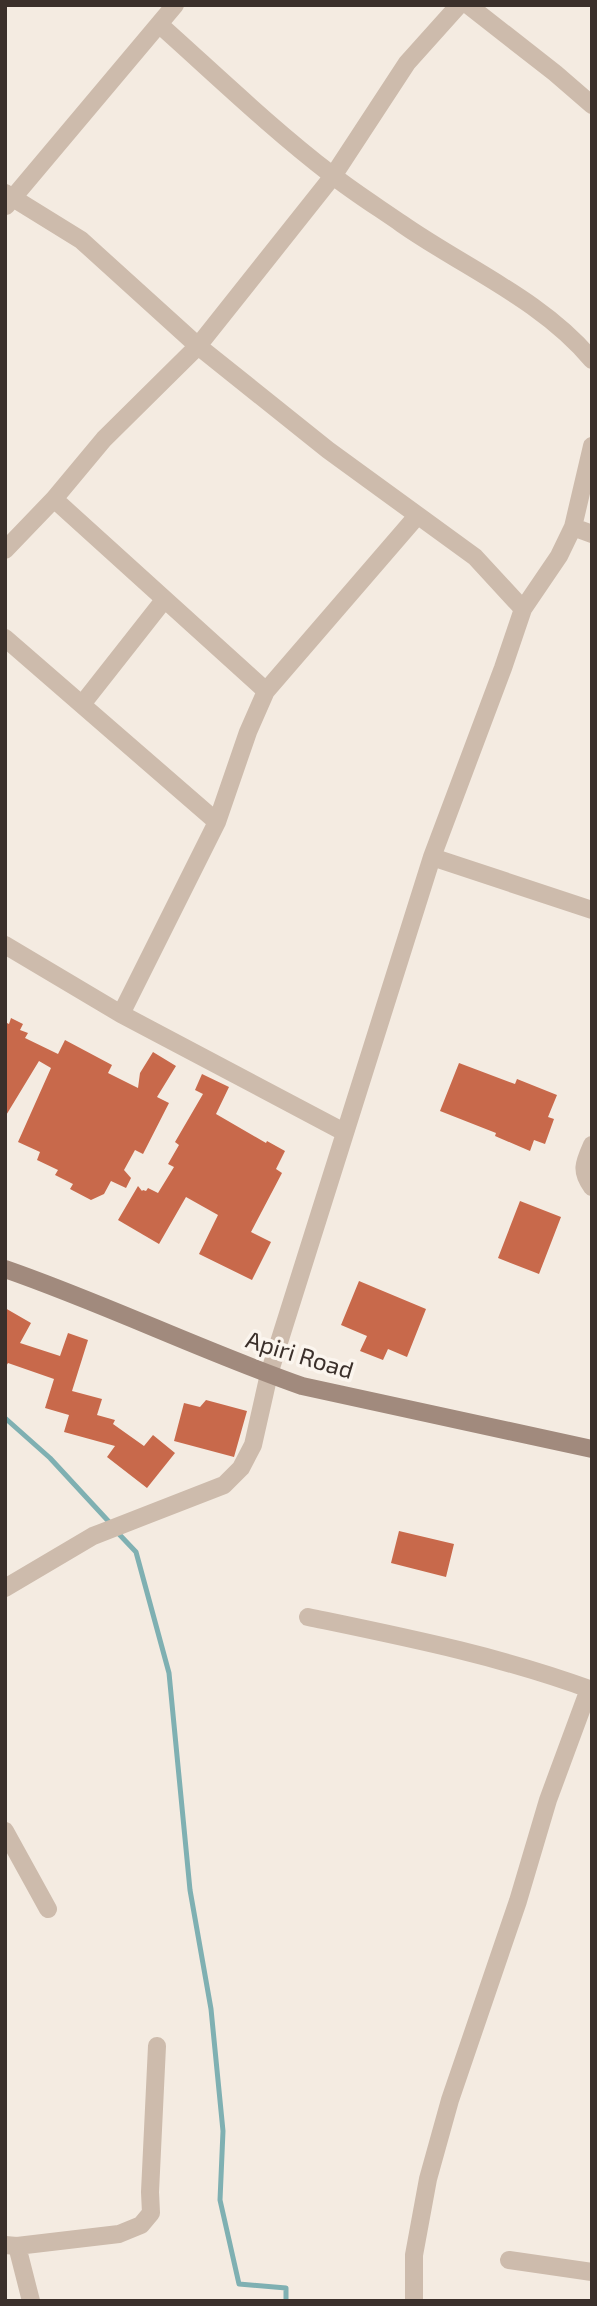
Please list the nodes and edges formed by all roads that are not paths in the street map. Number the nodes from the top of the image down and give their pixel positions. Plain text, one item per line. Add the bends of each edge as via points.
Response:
1 (175, 5) edge
2 (459, 5) edge
3 (468, 5) edge
4 (160, 25) junction
5 (592, 106) edge
6 (333, 176) junction
7 (8, 199) edge
8 (198, 346) junction
9 (592, 360) edge
10 (592, 446) edge
11 (54, 499) junction
12 (417, 516) junction
13 (573, 527) junction
14 (592, 534) edge
15 (8, 542) edge
16 (164, 600) junction
17 (523, 609) junction
18 (5, 638) edge
19 (266, 691) junction
20 (83, 703) junction
21 (217, 822) junction
22 (432, 857) junction
23 (592, 911) edge
24 (5, 945) edge
25 (121, 1014) junction
26 (344, 1132) junction
27 (592, 1145) edge
28 (592, 1187) edge
29 (5, 1269) edge
30 (268, 1374) junction
31 (592, 1449) edge
32 (5, 1588) edge
33 (309, 1617) dead end
34 (590, 1689) edge
35 (5, 1830) edge
36 (48, 1909) dead end
37 (157, 2046) dead end
38 (11, 2246) edge
39 (509, 2260) dead end
40 (592, 2272) edge
41 (31, 2301) edge
42 (414, 2301) edge

1 - 4 street
2 - 6 street via 392,83
3 - 5 street
4 - 6 street
4 - 7 street
6 - 8 street
6 - 9 street via 536,309
7 - 8 street via 80,240
8 - 11 street via 104,439
8 - 12 street
10 - 13 street
11 - 15 street
11 - 16 street
12 - 17 street via 475,557
12 - 19 street
13 - 14 street
13 - 17 street
16 - 19 street
16 - 20 street
17 - 22 street
18 - 20 street
19 - 21 street
20 - 21 street
21 - 25 street
22 - 23 street
22 - 26 street
24 - 25 street
25 - 26 street
26 - 30 street
27 - 28 street via 584,1176
29 - 30 street, Apiri Road
30 - 31 street, Apiri Road
30 - 32 street via 253,1445 241,1468 224,1485 93,1536
33 - 34 street via 514,1664
34 - 42 street via 548,1800 450,2101 428,2179 414,2255
35 - 36 street
37 - 38 street via 151,2213 141,2225 119,2234
38 - 41 street
39 - 40 street

